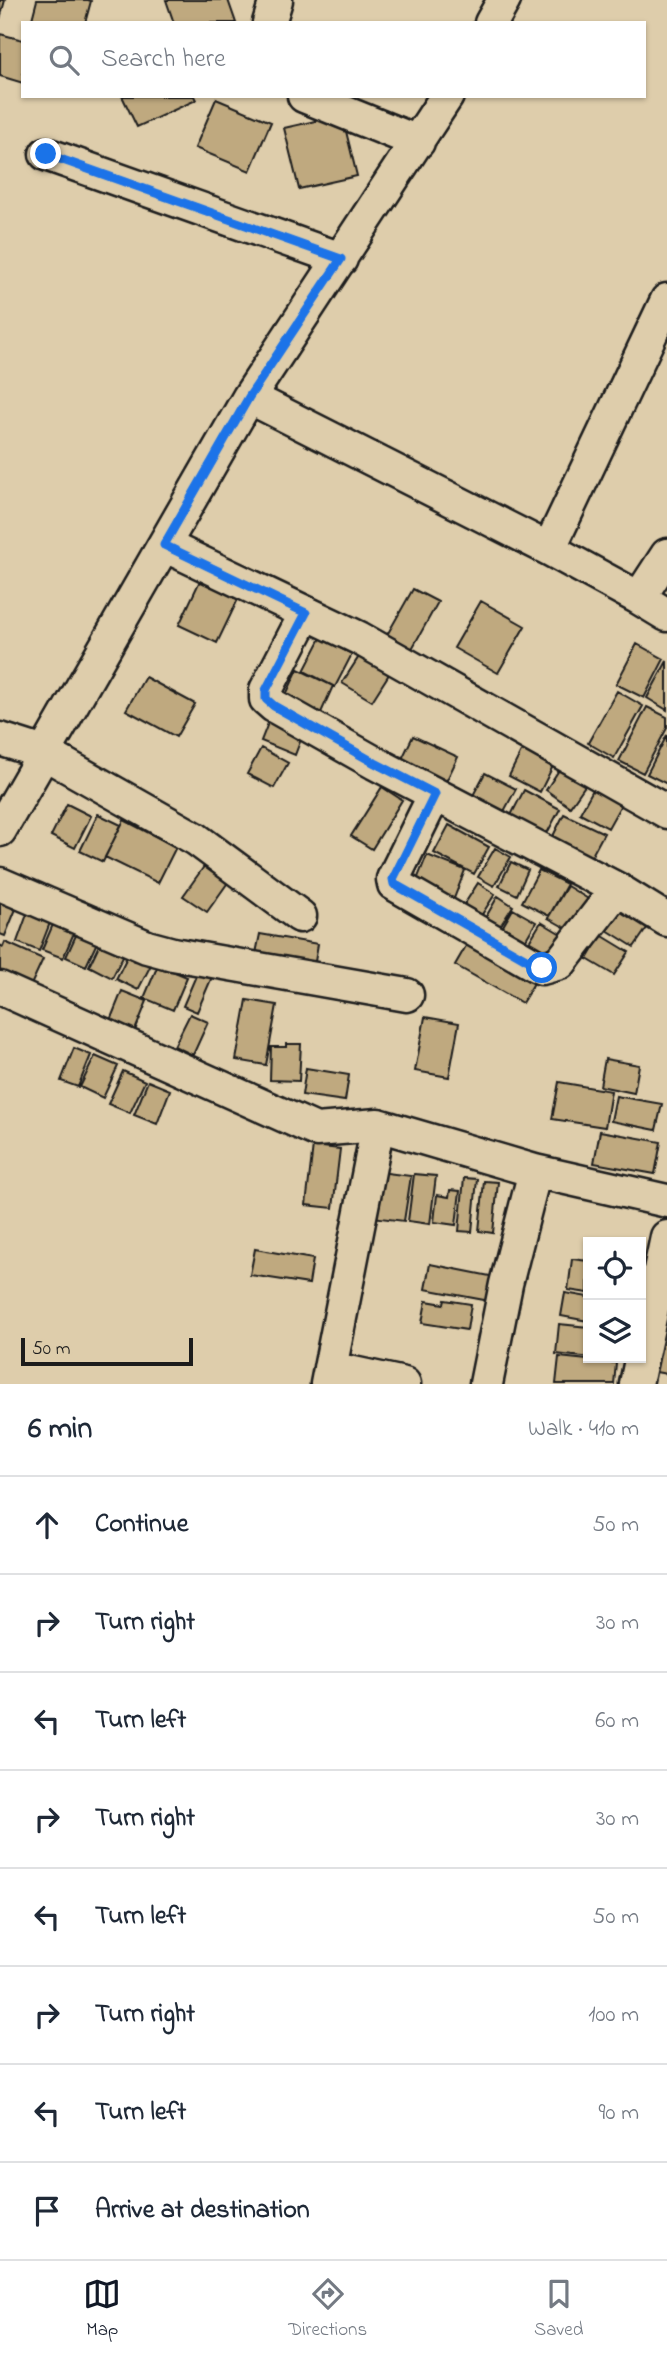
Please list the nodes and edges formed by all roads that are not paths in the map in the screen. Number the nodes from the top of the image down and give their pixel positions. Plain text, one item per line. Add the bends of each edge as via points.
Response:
1 (276, 0) edge
2 (504, 0) edge
3 (270, 21) edge
4 (492, 21) edge
5 (309, 98) edge
6 (446, 98) edge
7 (418, 142) junction
8 (46, 154) dead end
9 (341, 259) junction
10 (667, 300) edge
11 (249, 397) junction
12 (164, 545) junction
13 (549, 549) junction
14 (667, 555) edge
15 (639, 598) junction
16 (306, 613) junction
17 (667, 615) edge
18 (0, 739) edge
19 (44, 754) junction
20 (435, 794) junction
21 (667, 812) edge
22 (0, 830) edge
23 (0, 884) edge
24 (617, 889) junction
25 (300, 916) dead end
26 (667, 920) edge
27 (0, 988) edge
28 (407, 995) dead end
29 (378, 1125) junction
30 (535, 1171) junction
31 (667, 1201) edge
32 (667, 1237) edge
33 (329, 1376) edge
34 (404, 1384) edge
35 (486, 1384) edge
36 (636, 1384) edge

1 - 3 street
2 - 4 street
5 - 7 street
6 - 7 street
7 - 9 street
8 - 9 street
9 - 11 street
10 - 13 street
11 - 12 street
11 - 13 street
12 - 16 street
12 - 19 street
13 - 15 street
14 - 15 street
15 - 17 street
16 - 20 street via 266,690 266,699
16 - 21 street via 359,638
18 - 19 street
19 - 22 street
19 - 25 street via 196,839
20 - 24 street
20 - 24 street via 394,884 535,965 542,968 560,963
23 - 28 street via 173,954
24 - 26 street
27 - 29 street via 316,1130
29 - 30 street
29 - 33 street
30 - 31 street
30 - 35 street
32 - 36 street
33 - 34 street

